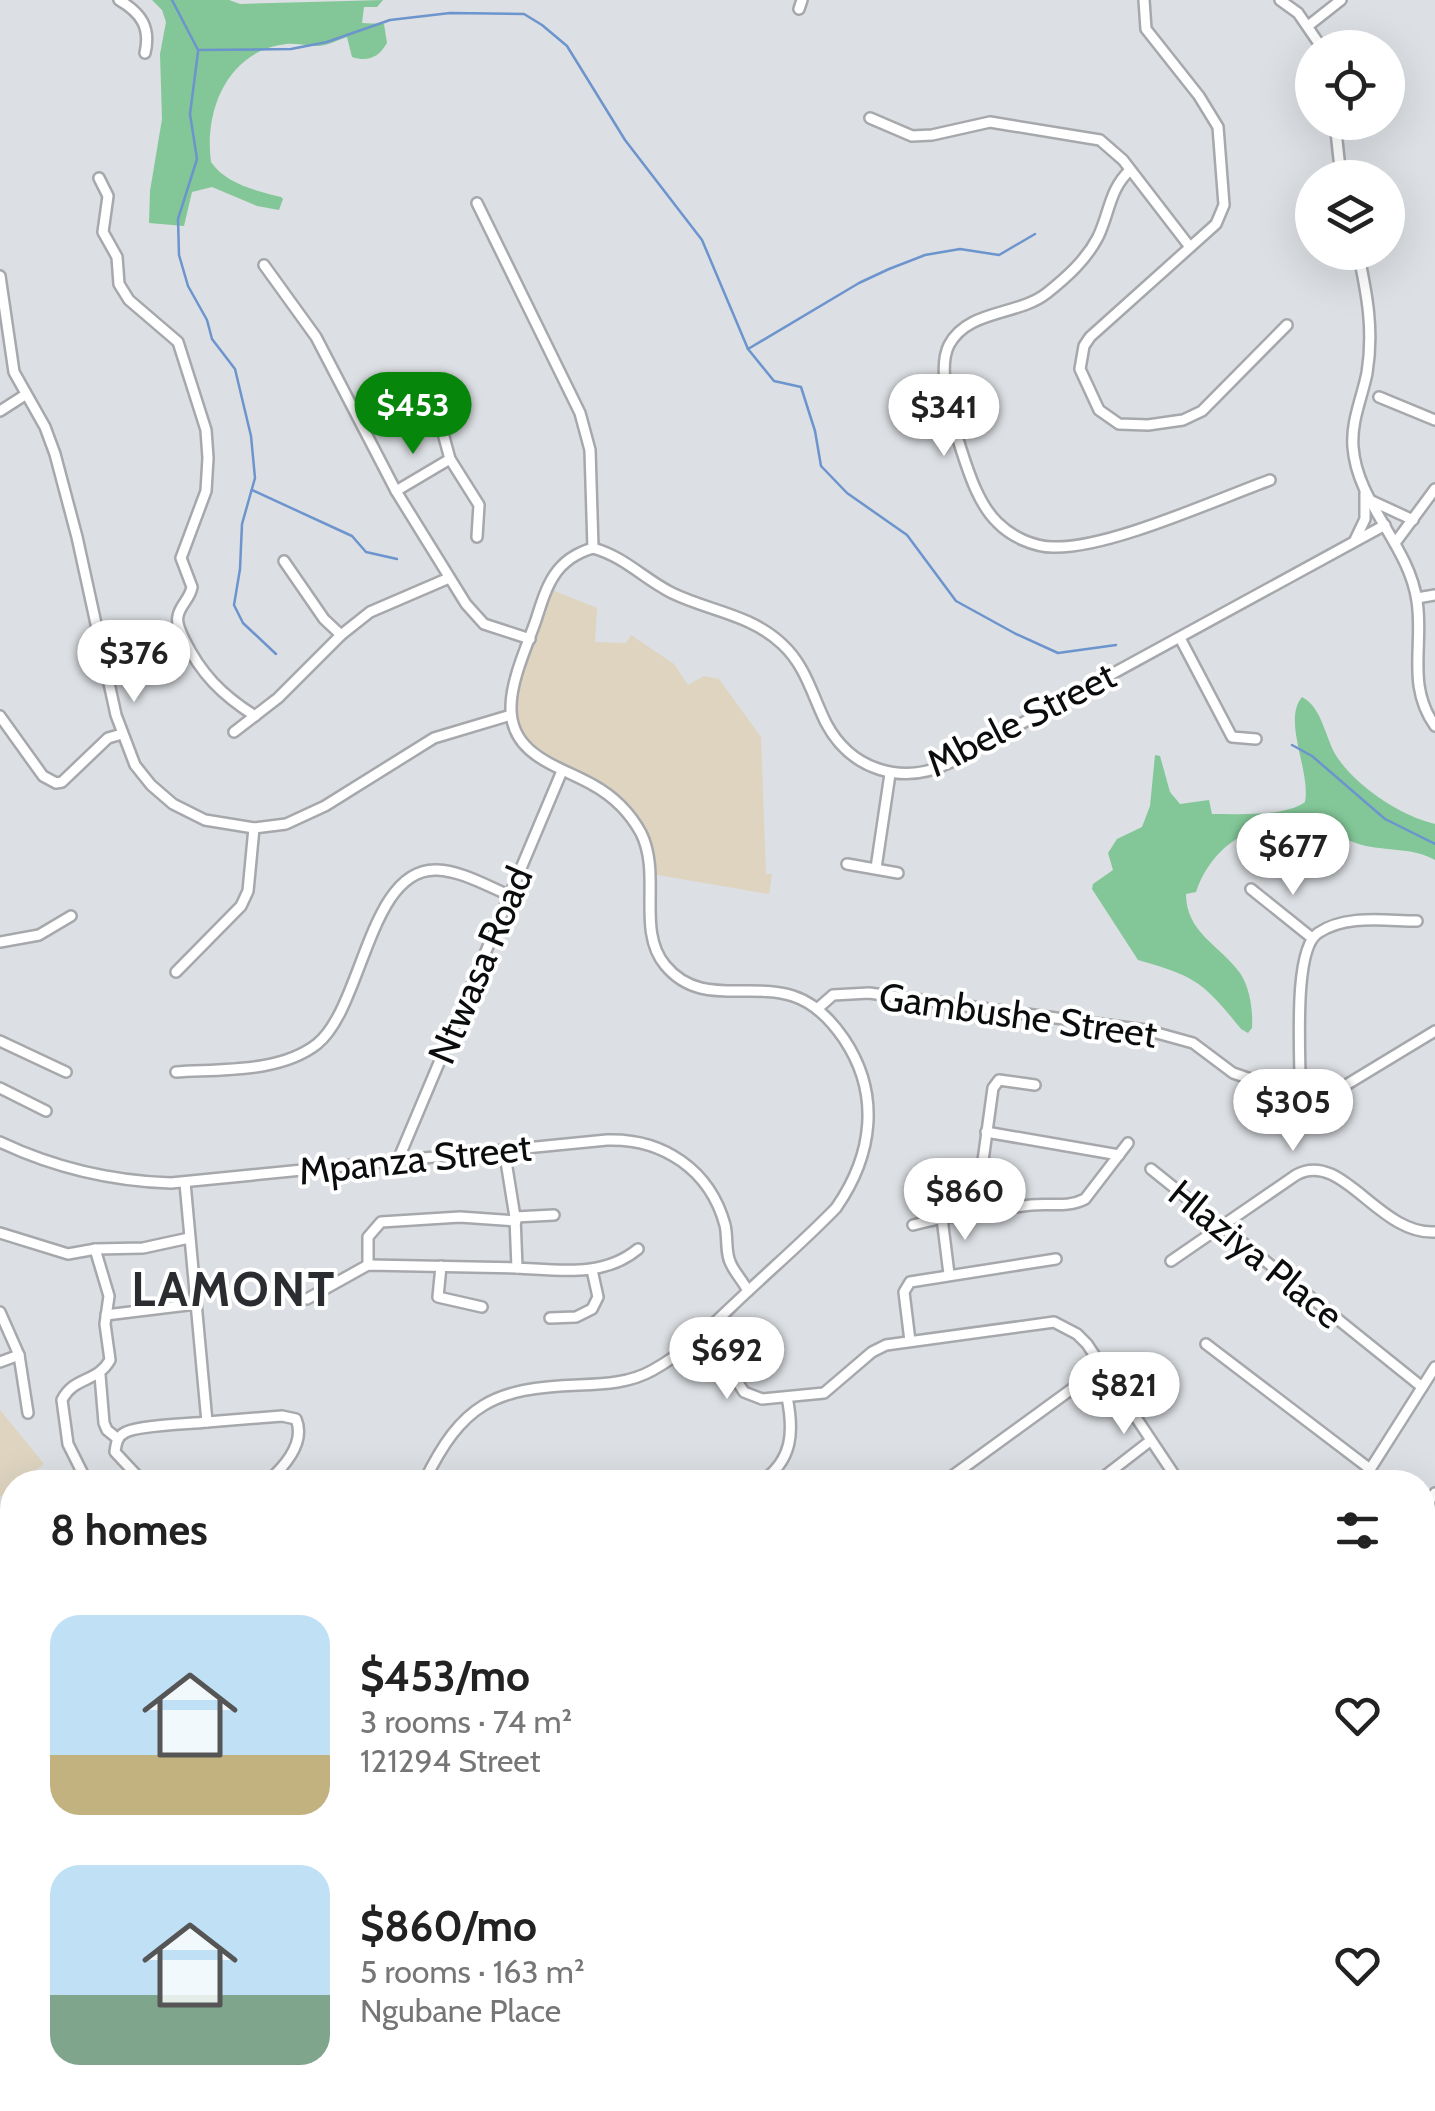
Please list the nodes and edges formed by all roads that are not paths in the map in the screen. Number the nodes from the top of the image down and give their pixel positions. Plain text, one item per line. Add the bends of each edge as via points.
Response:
1 (119, 0) edge
2 (1144, 0) edge
3 (1280, 0) edge
4 (1341, 0) edge
5 (1308, 26) junction
6 (1311, 30) edge
7 (145, 53) dead end
8 (870, 118) dead end
9 (1130, 170) junction
10 (99, 178) dead end
11 (477, 202) dead end
12 (1190, 248) junction
13 (264, 265) dead end
14 (1362, 270) edge
15 (0, 276) edge
16 (1286, 325) dead end
17 (25, 395) junction
18 (1378, 397) dead end
19 (428, 398) dead end
20 (0, 411) edge
21 (1435, 420) edge
22 (450, 459) junction
23 (1270, 480) dead end
24 (1365, 489) junction
25 (1435, 489) edge
26 (396, 491) junction
27 (1372, 500) junction
28 (1413, 520) junction
29 (1386, 525) junction
30 (477, 536) dead end
31 (1395, 543) junction
32 (1350, 546) junction
33 (593, 548) junction
34 (284, 560) dead end
35 (449, 578) junction
36 (1435, 596) edge
37 (1417, 598) junction
38 (342, 635) junction
39 (1180, 638) junction
40 (530, 639) junction
41 (511, 715) junction
42 (0, 716) edge
43 (254, 716) junction
44 (1435, 726) edge
45 (234, 732) dead end
46 (122, 734) junction
47 (1256, 739) dead end
48 (562, 770) junction
49 (890, 774) junction
50 (254, 828) junction
51 (847, 864) dead end
52 (876, 868) junction
53 (898, 873) dead end
54 (1251, 889) dead end
55 (509, 895) junction
56 (71, 916) dead end
57 (1418, 921) dead end
58 (1312, 938) junction
59 (0, 942) edge
60 (176, 972) dead end
61 (817, 1008) junction
62 (1435, 1031) edge
63 (0, 1041) edge
64 (66, 1072) dead end
65 (176, 1072) dead end
66 (1035, 1085) dead end
67 (0, 1088) edge
68 (1300, 1092) junction
69 (46, 1111) dead end
70 (986, 1132) junction
71 (0, 1142) edge
72 (1128, 1143) dead end
73 (504, 1150) junction
74 (1119, 1155) junction
75 (398, 1160) junction
76 (1151, 1169) dead end
77 (185, 1183) junction
78 (980, 1212) junction
79 (554, 1215) dead end
80 (942, 1218) junction
81 (515, 1219) junction
82 (913, 1225) dead end
83 (1223, 1228) junction
84 (1435, 1232) edge
85 (0, 1233) edge
86 (189, 1238) junction
87 (638, 1249) dead end
88 (95, 1250) junction
89 (1056, 1259) dead end
90 (1172, 1261) dead end
91 (368, 1265) junction
92 (441, 1266) junction
93 (516, 1268) junction
94 (592, 1270) junction
95 (949, 1274) junction
96 (748, 1291) junction
97 (307, 1299) dead end
98 (196, 1304) junction
99 (482, 1308) dead end
100 (0, 1312) edge
101 (106, 1315) junction
102 (550, 1318) dead end
103 (702, 1334) junction
104 (910, 1341) junction
105 (1206, 1344) dead end
106 (19, 1355) junction
107 (0, 1362) edge
108 (1435, 1367) edge
109 (1102, 1368) junction
110 (100, 1374) junction
111 (1422, 1387) junction
112 (787, 1397) junction
113 (28, 1413) dead end
114 (207, 1422) junction
115 (118, 1439) junction
116 (1150, 1441) junction
117 (1370, 1469) joint
118 (81, 1470) edge
119 (132, 1470) edge
120 (278, 1470) edge
121 (431, 1470) edge
122 (776, 1470) edge
123 (961, 1470) edge
124 (1113, 1470) edge
125 (1171, 1470) edge

1 - 7 street via 142,18
2 - 12 street via 1146,30 1218,128 1224,210
3 - 5 street
4 - 5 street
5 - 6 street
8 - 9 street via 912,136 990,122 1088,135 1109,145
9 - 12 street
9 - 23 street via 1112,192 1098,237 1081,262 1033,303 974,321 946,350 947,389 969,473 996,521 1048,547 1124,532
10 - 43 street via 109,200 103,232 117,257 121,289 178,342 206,430 206,491 181,558 192,588 178,628 210,681
11 - 33 street via 587,436
12 - 16 street via 1084,346 1080,369 1099,410 1119,424 1183,420 1216,400
13 - 26 street via 316,337
14 - 24 street via 1371,334 1352,449
15 - 17 street via 10,354
17 - 20 street
17 - 46 street via 45,427 64,484
18 - 21 street
19 - 22 street
22 - 26 street
22 - 30 street via 479,505
24 - 27 street
24 - 32 street via 1365,519
25 - 28 street
26 - 35 street
27 - 28 street
27 - 29 street
28 - 31 street
29 - 31 street
29 - 32 street, Mbele Street
31 - 37 street
32 - 39 street, Mbele Street
33 - 40 street via 556,569
33 - 49 street, Mbele Street via 630,563 670,592 765,630 804,671 824,720 845,748
34 - 38 street
35 - 38 street via 370,612
35 - 40 street via 484,624
36 - 37 street
37 - 44 street via 1417,683
38 - 43 street
39 - 47 street via 1232,737
39 - 49 street, Mbele Street via 938,768
40 - 41 street
41 - 48 street via 529,750
41 - 50 street via 434,738 300,819
42 - 46 street via 43,776 56,783 108,738
43 - 45 street
46 - 50 street via 135,765 172,804 205,820
48 - 55 street, Ntwasa Road
48 - 61 street via 614,799 638,830 652,874 651,933 674,975 710,991 790,995
49 - 52 street
50 - 60 street via 248,891 240,906
51 - 52 street
52 - 53 street
54 - 58 street
55 - 65 street via 441,870 410,877 392,894 340,1015 319,1042 284,1060
55 - 75 street, Ntwasa Road
56 - 59 street via 39,935
57 - 58 street via 1350,920
58 - 68 street via 1302,962
61 - 68 street, Gambushe Street via 833,995 886,994 1146,1030 1193,1044 1252,1082
61 - 96 street via 852,1051 868,1092 864,1155 836,1208
62 - 68 street, Gambushe Street via 1346,1084
63 - 64 street
66 - 70 street via 996,1083
67 - 69 street
70 - 74 street
70 - 78 street
71 - 77 street, Mpanza Street via 108,1178
72 - 74 street
73 - 75 street, Mpanza Street
73 - 81 street
73 - 96 street, Mpanza Street via 622,1140 668,1152 710,1190 724,1222 730,1264
74 - 78 street via 1077,1204
75 - 77 street, Mpanza Street
76 - 83 street, Hlaziya Place
77 - 86 street
78 - 80 street
79 - 81 street
80 - 82 street
80 - 95 street
81 - 91 street via 381,1222 368,1236
81 - 93 street
83 - 84 street via 1310,1169 1334,1174 1400,1226
83 - 90 street
83 - 111 street, Hlaziya Place
85 - 88 street via 60,1253
86 - 88 street
86 - 98 street
87 - 94 street
88 - 101 street via 109,1296
89 - 95 street
91 - 92 street
91 - 97 street
92 - 93 street
92 - 99 street via 438,1297
93 - 94 street
94 - 102 street via 598,1297 592,1310
95 - 104 street via 904,1289
96 - 103 street
98 - 101 street
98 - 114 street
100 - 106 street
101 - 110 street via 111,1355
103 - 112 street via 744,1392
103 - 121 street via 633,1379 524,1388 496,1398 454,1432
104 - 109 street via 1045,1321 1077,1334
104 - 112 street via 879,1347 824,1393
105 - 117 street
106 - 107 street
106 - 113 street
108 - 111 street
109 - 116 street
109 - 123 street
110 - 115 street via 104,1423
110 - 118 street via 74,1385 62,1400 68,1444
111 - 117 street
112 - 122 street via 790,1448
114 - 115 street via 134,1430
114 - 120 street via 296,1419 299,1438
115 - 119 street via 115,1452
116 - 124 street
116 - 125 street

